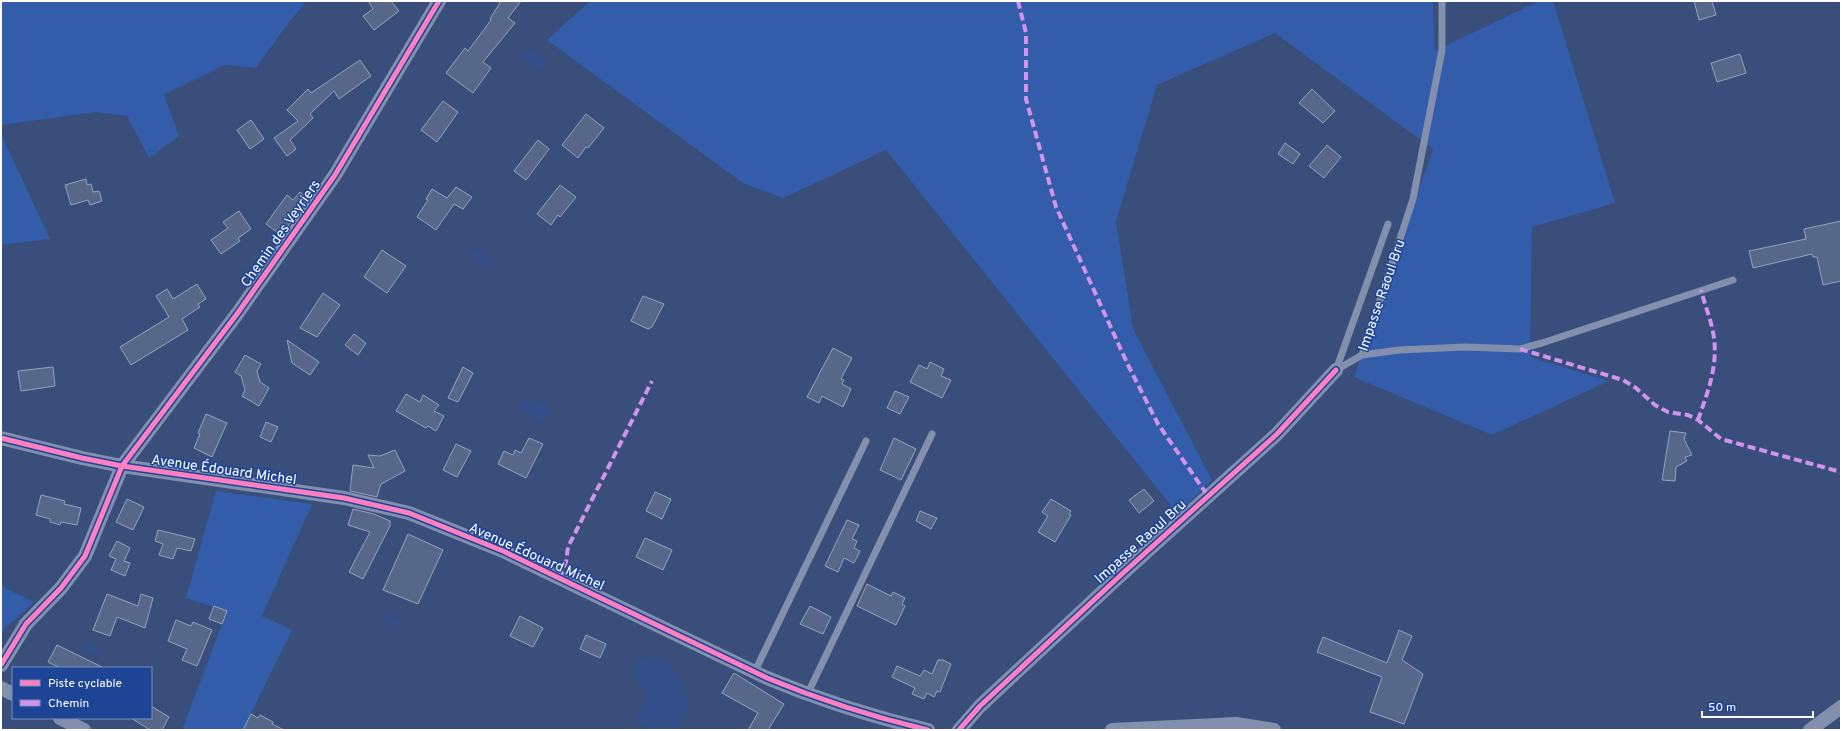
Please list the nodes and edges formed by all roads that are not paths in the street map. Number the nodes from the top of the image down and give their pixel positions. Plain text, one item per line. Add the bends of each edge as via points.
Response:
1 (439, 1) edge
2 (1442, 1) edge
3 (1388, 224) dead end
4 (1733, 280) dead end
5 (1362, 355) junction
6 (1336, 370) junction
7 (932, 434) dead end
8 (1, 438) edge
9 (866, 441) dead end
10 (122, 466) junction
11 (1, 665) edge
12 (755, 671) junction
13 (1, 688) edge
14 (12, 694) edge
15 (807, 695) junction
16 (1841, 707) edge
17 (62, 719) edge
18 (84, 730) edge
19 (928, 730) edge
20 (959, 730) edge
21 (1112, 730) edge
22 (1274, 730) edge
23 (1810, 730) edge

1 - 10 street, Chemin des Veyriers via 335,175 237,314
2 - 5 lane, Impasse Raoul Bru via 1442,50 1413,199
3 - 6 lane
4 - 5 lane via 1520,349 1435,348
5 - 6 lane, Impasse Raoul Bru
6 - 20 street, Impasse Raoul Bru via 1277,434 1117,578 980,706
7 - 15 lane
8 - 10 street, Avenue Édouard Michel
9 - 12 lane
10 - 11 street, Chemin des Veyriers via 85,556 61,588 26,624
10 - 12 street, Avenue Édouard Michel via 344,498 409,513 503,551
12 - 15 street, Avenue Édouard Michel
13 - 14 street
15 - 19 street, Avenue Édouard Michel
16 - 23 street
17 - 18 street
21 - 22 street via 1236,724

